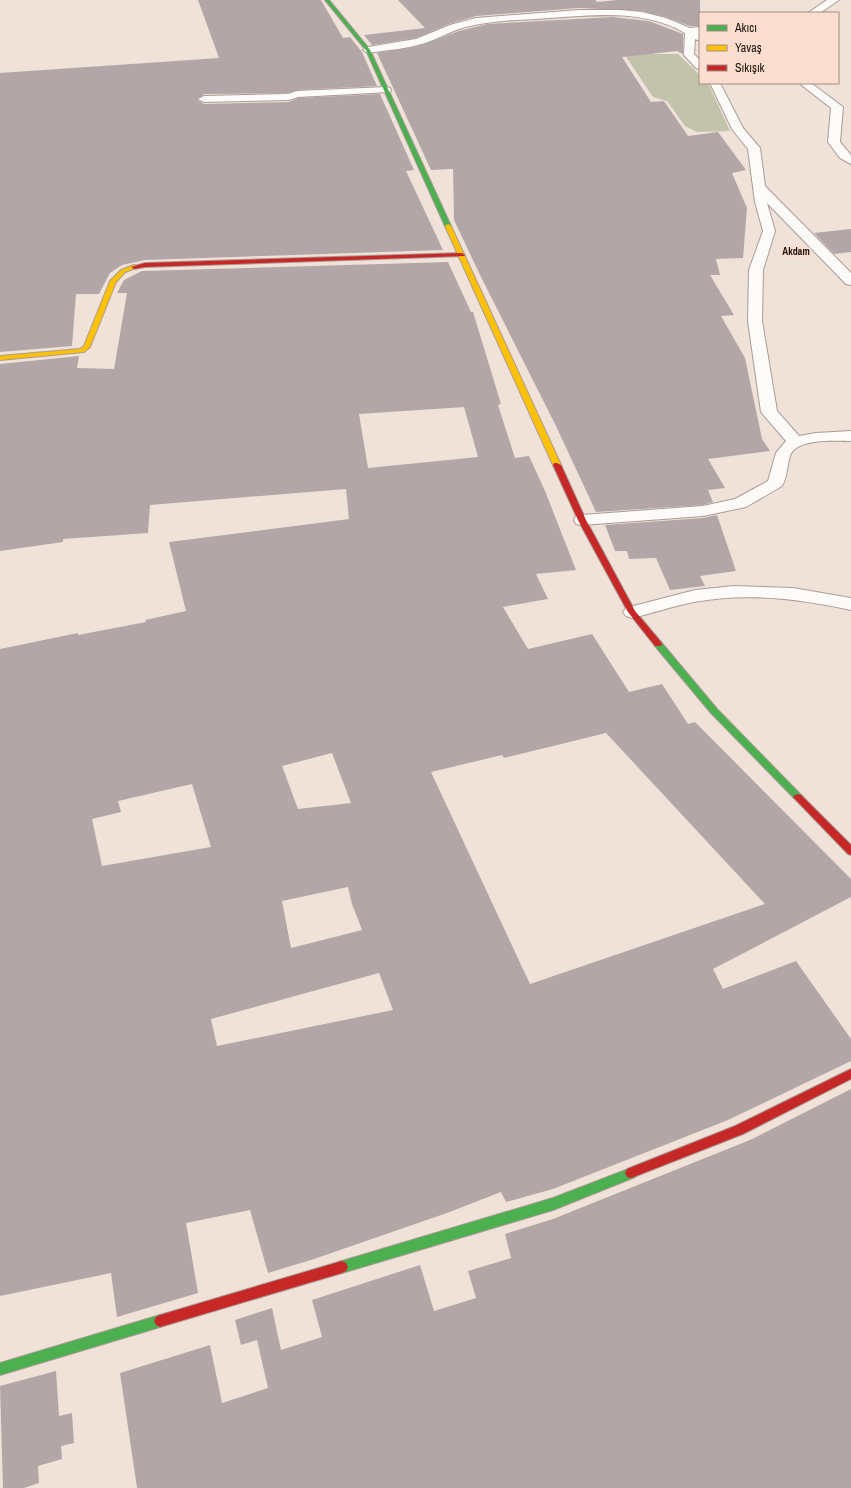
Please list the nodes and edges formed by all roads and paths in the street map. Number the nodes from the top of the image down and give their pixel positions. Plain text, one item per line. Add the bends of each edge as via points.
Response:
1 (327, 0) edge
2 (834, 0) edge
3 (815, 12) edge
4 (695, 31) edge
5 (368, 50) junction
6 (699, 65) edge
7 (715, 84) edge
8 (805, 84) edge
9 (386, 90) junction
10 (204, 99) dead end
11 (851, 160) edge
12 (759, 187) junction
13 (462, 256) junction
14 (851, 281) edge
15 (0, 358) edge
16 (851, 436) edge
17 (795, 442) junction
18 (582, 520) junction
19 (851, 604) edge
20 (632, 612) junction
21 (851, 851) edge
22 (851, 1074) edge
23 (0, 1369) edge

1 - 5 street
2 - 3 street
4 - 5 street via 638,14 587,12 468,23 414,43
4 - 6 street via 689,55
5 - 9 street
7 - 12 street via 738,128 754,148
8 - 11 street via 836,108 834,142 844,156
9 - 10 street via 297,94 289,97
9 - 13 street
12 - 14 street
12 - 17 street via 769,231 756,270 755,322 769,412
13 - 15 street via 144,265 128,268 118,273 113,281 87,347 82,351
13 - 18 street
16 - 17 street
17 - 18 street via 785,450 776,483 740,502 703,511
18 - 20 street
19 - 20 street via 815,596 752,592 696,596
20 - 21 street via 714,711
22 - 23 street via 739,1130 553,1204

